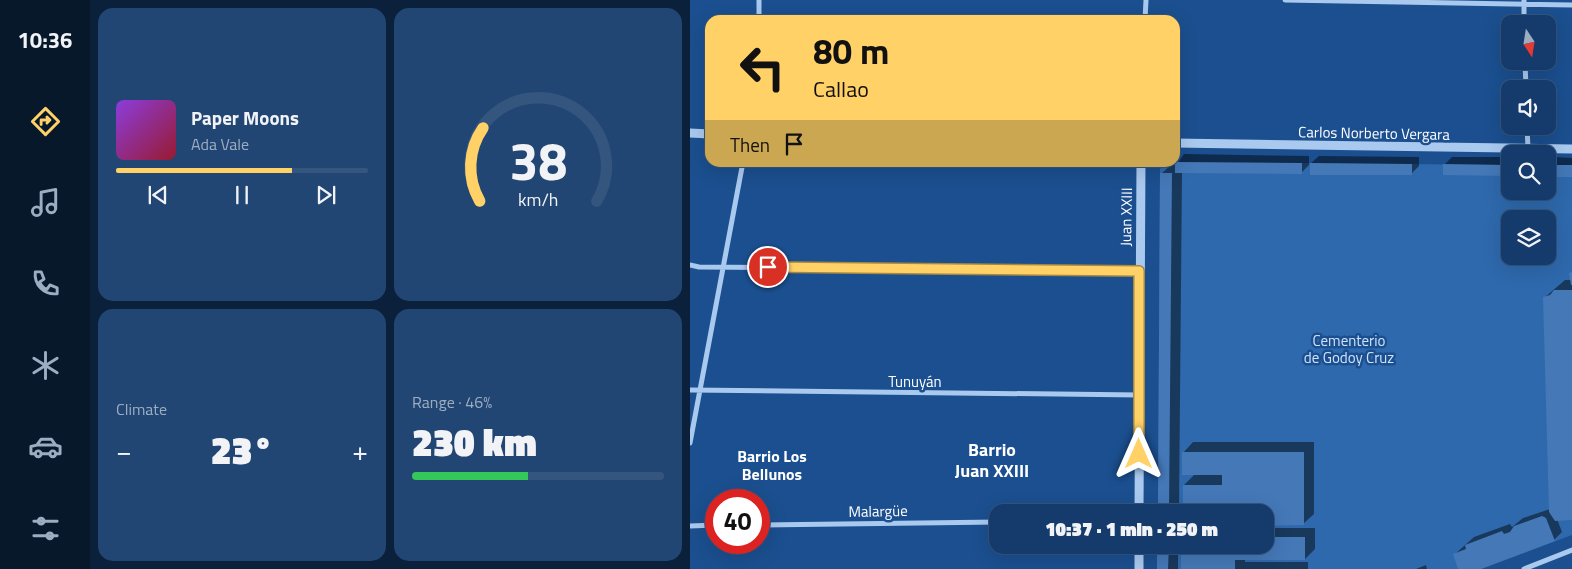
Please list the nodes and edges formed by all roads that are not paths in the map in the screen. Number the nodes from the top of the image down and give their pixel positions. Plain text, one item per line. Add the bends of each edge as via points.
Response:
1 (760, 0) edge
2 (1146, 0) edge
3 (1285, 0) edge
4 (1524, 2) edge
5 (1572, 4) edge
6 (759, 15) edge
7 (1145, 15) edge
8 (1524, 15) edge
9 (690, 133) edge
10 (705, 134) edge
11 (1180, 143) edge
12 (1501, 149) edge
13 (1556, 149) edge
14 (1572, 149) edge
15 (742, 167) edge
16 (1141, 167) edge
17 (690, 265) edge
18 (723, 268) junction
19 (1139, 271) junction
20 (690, 390) edge
21 (701, 391) junction
22 (1140, 395) junction
23 (690, 443) edge
24 (1139, 504) edge
25 (989, 522) edge
26 (705, 525) edge
27 (770, 525) edge
28 (690, 526) edge
29 (1572, 550) edge
30 (1139, 554) edge
31 (1139, 569) edge
32 (1524, 569) edge

1 - 6 street
2 - 7 street
3 - 4 street
4 - 5 street
4 - 8 street
9 - 10 street
11 - 12 street, Carlos Norberto Vergara
13 - 14 street, Carlos Norberto Vergara
15 - 18 street
16 - 19 street, Juan XXIII
17 - 18 street
18 - 19 street
18 - 21 street
19 - 22 street, Juan XXIII
20 - 21 street, Tunuyán
21 - 22 street, Tunuyán
21 - 23 street
22 - 24 street, Juan XXIII
25 - 27 street, Malargüe
26 - 28 street
29 - 32 street
30 - 31 street

